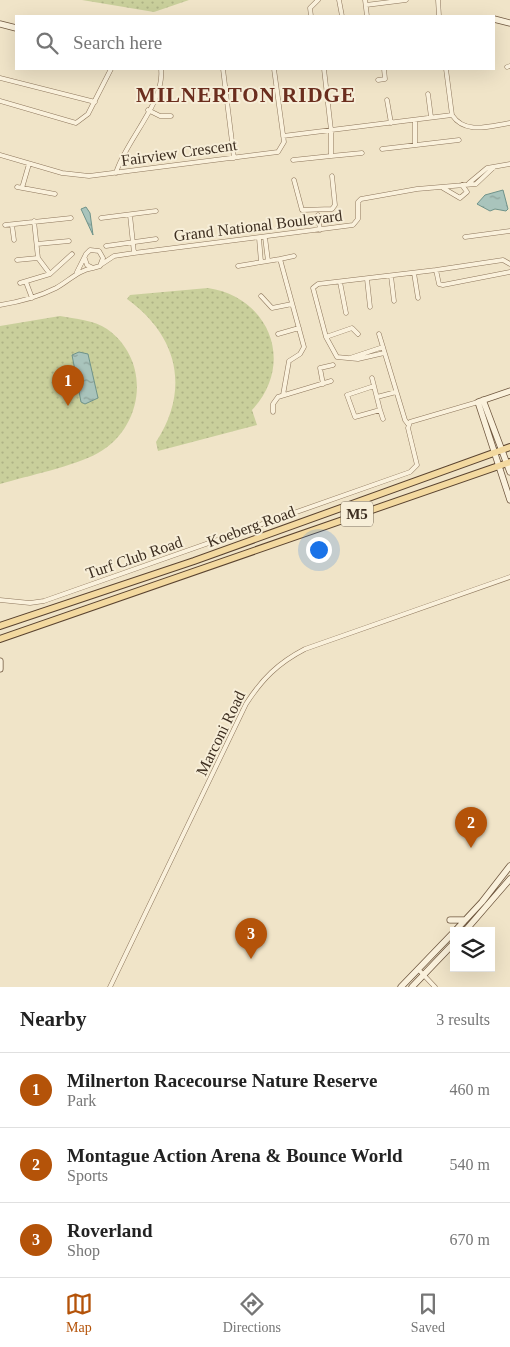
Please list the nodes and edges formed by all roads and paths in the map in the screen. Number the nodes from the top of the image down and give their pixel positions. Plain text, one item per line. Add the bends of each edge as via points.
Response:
1 (318, 0) edge
2 (339, 0) edge
3 (365, 0) edge
4 (406, 0) edge
5 (438, 0) edge
6 (392, 1) edge
7 (366, 6) junction
8 (310, 15) edge
9 (342, 15) edge
10 (367, 15) edge
11 (440, 15) edge
12 (495, 19) edge
13 (510, 23) edge
14 (0, 24) edge
15 (15, 28) edge
16 (111, 70) edge
17 (160, 70) edge
18 (223, 70) edge
19 (274, 70) edge
20 (324, 70) edge
21 (384, 70) edge
22 (446, 70) edge
23 (0, 78) edge
24 (378, 80) dead end
25 (428, 94) dead end
26 (388, 100) dead end
27 (0, 102) edge
28 (95, 102) junction
29 (148, 110) junction
30 (452, 115) junction
31 (171, 116) dead end
32 (431, 118) junction
33 (415, 120) junction
34 (391, 122) junction
35 (510, 123) edge
36 (331, 130) junction
37 (283, 136) junction
38 (459, 140) dead end
39 (415, 145) junction
40 (382, 149) dead end
41 (362, 153) dead end
42 (0, 155) edge
43 (331, 156) junction
44 (234, 158) junction
45 (294, 160) dead end
46 (29, 164) junction
47 (510, 164) edge
48 (116, 173) junction
49 (332, 176) dead end
50 (294, 180) dead end
51 (462, 185) junction
52 (442, 187) junction
53 (55, 194) dead end
54 (156, 211) dead end
55 (130, 215) junction
56 (318, 215) dead end
57 (71, 218) dead end
58 (101, 218) dead end
59 (34, 221) junction
60 (12, 225) junction
61 (5, 226) dead end
62 (320, 230) junction
63 (510, 231) edge
64 (465, 236) dead end
65 (264, 237) junction
66 (259, 238) junction
67 (14, 240) dead end
68 (156, 240) dead end
69 (69, 241) dead end
70 (132, 243) junction
71 (37, 244) junction
72 (106, 246) dead end
73 (99, 251) junction
74 (134, 253) junction
75 (72, 254) dead end
76 (114, 256) junction
77 (294, 256) dead end
78 (38, 258) junction
79 (84, 259) junction
80 (280, 259) junction
81 (17, 260) dead end
82 (268, 261) junction
83 (260, 262) junction
84 (102, 264) junction
85 (510, 264) edge
86 (238, 266) dead end
87 (93, 268) junction
88 (436, 270) junction
89 (510, 272) edge
90 (414, 273) junction
91 (50, 274) junction
92 (76, 274) junction
93 (391, 276) junction
94 (366, 280) junction
95 (27, 281) junction
96 (340, 282) junction
97 (20, 283) dead end
98 (261, 296) dead end
99 (32, 298) junction
100 (418, 298) dead end
101 (394, 301) dead end
102 (292, 304) junction
103 (0, 305) edge
104 (370, 307) dead end
105 (346, 313) dead end
106 (299, 328) junction
107 (278, 334) dead end
108 (358, 334) dead end
109 (379, 334) dead end
110 (326, 336) junction
111 (383, 347) junction
112 (384, 353) junction
113 (349, 359) junction
114 (333, 365) dead end
115 (372, 378) dead end
116 (332, 382) dead end
117 (323, 384) junction
118 (374, 386) junction
119 (510, 391) edge
120 (396, 392) junction
121 (283, 395) junction
122 (377, 397) junction
123 (480, 401) junction
124 (380, 410) junction
125 (273, 412) dead end
126 (383, 419) dead end
127 (408, 424) junction
128 (510, 447) edge
129 (502, 450) junction
130 (494, 453) junction
131 (508, 462) edge
132 (498, 466) junction
133 (510, 472) edge
134 (510, 500) edge
135 (510, 577) edge
136 (0, 600) edge
137 (0, 626) edge
138 (0, 639) edge
139 (0, 661) edge
140 (0, 669) edge
141 (510, 866) edge
142 (510, 879) edge
143 (507, 885) edge
144 (450, 920) dead end
145 (466, 920) junction
146 (458, 927) edge
147 (469, 927) edge
148 (450, 935) edge
149 (450, 947) edge
150 (418, 969) junction
151 (424, 974) junction
152 (110, 987) edge
153 (401, 987) edge
154 (412, 987) edge
155 (435, 987) edge

1 - 8 street via 310,8
2 - 9 street
3 - 7 street
4 - 6 street
5 - 11 street
6 - 7 street
7 - 10 street
12 - 13 main road
14 - 15 main road
16 - 28 street
17 - 29 street via 160,82
18 - 44 street
19 - 37 street
20 - 36 street
21 - 24 street via 385,79
22 - 30 street
23 - 28 street
25 - 32 street
26 - 34 street
27 - 28 street via 76,123 85,118
29 - 31 street via 160,116
29 - 48 street
30 - 32 street
30 - 35 street via 468,127
32 - 33 street
33 - 34 street
33 - 39 street
34 - 36 street
36 - 37 street
36 - 43 street
37 - 44 street, Fairview Crescent via 283,145 278,152
38 - 39 street
39 - 40 street
41 - 43 street
42 - 46 street, Fairview Crescent
43 - 45 street
44 - 48 street, Fairview Crescent
46 - 48 street, Fairview Crescent via 79,176
46 - 53 street via 20,188
47 - 51 street via 486,168
49 - 50 street via 335,205 332,209 318,211 302,210
51 - 52 street, Grand National Boulevard
51 - 52 street, Grand National Boulevard via 467,192 460,198
52 - 62 street, Grand National Boulevard via 361,198 358,219 353,225
54 - 55 street
55 - 58 street
55 - 70 street
56 - 62 street
57 - 59 street
59 - 60 street
59 - 71 street
60 - 61 street
60 - 67 street
62 - 65 street, Grand National Boulevard
63 - 64 street
65 - 66 street, Grand National Boulevard
65 - 82 street
66 - 74 street, Grand National Boulevard
66 - 83 street
68 - 70 street
69 - 71 street
70 - 72 street
70 - 74 street
71 - 78 street
73 - 76 street, Grand National Boulevard
73 - 79 street via 90,250
73 - 84 street
74 - 76 street, Grand National Boulevard
75 - 91 street
76 - 84 street, Grand National Boulevard
77 - 80 street
78 - 81 street
78 - 91 street
79 - 87 street
79 - 92 street
80 - 82 street
80 - 102 street
82 - 83 street
83 - 86 street
84 - 87 street
85 - 88 street via 504,260
87 - 92 street
88 - 89 street via 439,284 443,286
88 - 90 street
90 - 93 street
90 - 100 street
91 - 95 street
92 - 99 street
93 - 94 street
93 - 101 street
94 - 96 street
94 - 104 street
95 - 97 street
95 - 99 street
96 - 105 street
96 - 110 street via 318,284 313,288
98 - 102 street via 272,308
99 - 103 street
102 - 106 street
106 - 107 street
106 - 121 street via 304,347 289,361
108 - 110 street via 352,328
109 - 111 street
110 - 113 street via 337,357
111 - 112 street
111 - 113 street
112 - 113 street
112 - 120 street
114 - 117 street via 320,368
115 - 118 street
116 - 117 street
117 - 121 street
118 - 122 street
118 - 124 street via 349,393 348,398 356,417
119 - 123 main road
120 - 122 street
120 - 127 street
121 - 125 street via 276,400
122 - 124 street
123 - 127 street via 412,420
123 - 129 main road
123 - 130 main road
124 - 126 street
127 - 136 street, Turf Club Road via 417,465 410,472 44,601 30,604
128 - 129 main road, Koeberg Road / M5
129 - 130 main road, Koeberg Road / M5
129 - 131 main road
130 - 132 main road
130 - 137 main road, Koeberg Road / M5 via 194,561
131 - 132 main road, Koeberg Road / M5
131 - 133 main road
132 - 134 main road
132 - 138 main road, Koeberg Road / M5
135 - 152 street, Marconi Road via 305,649 266,676 246,704
139 - 140 main road
141 - 145 main road
142 - 143 main road
143 - 147 main road
144 - 145 main road
145 - 146 main road
148 - 150 main road
149 - 151 main road
150 - 151 street
150 - 153 main road
151 - 154 main road
151 - 155 street

